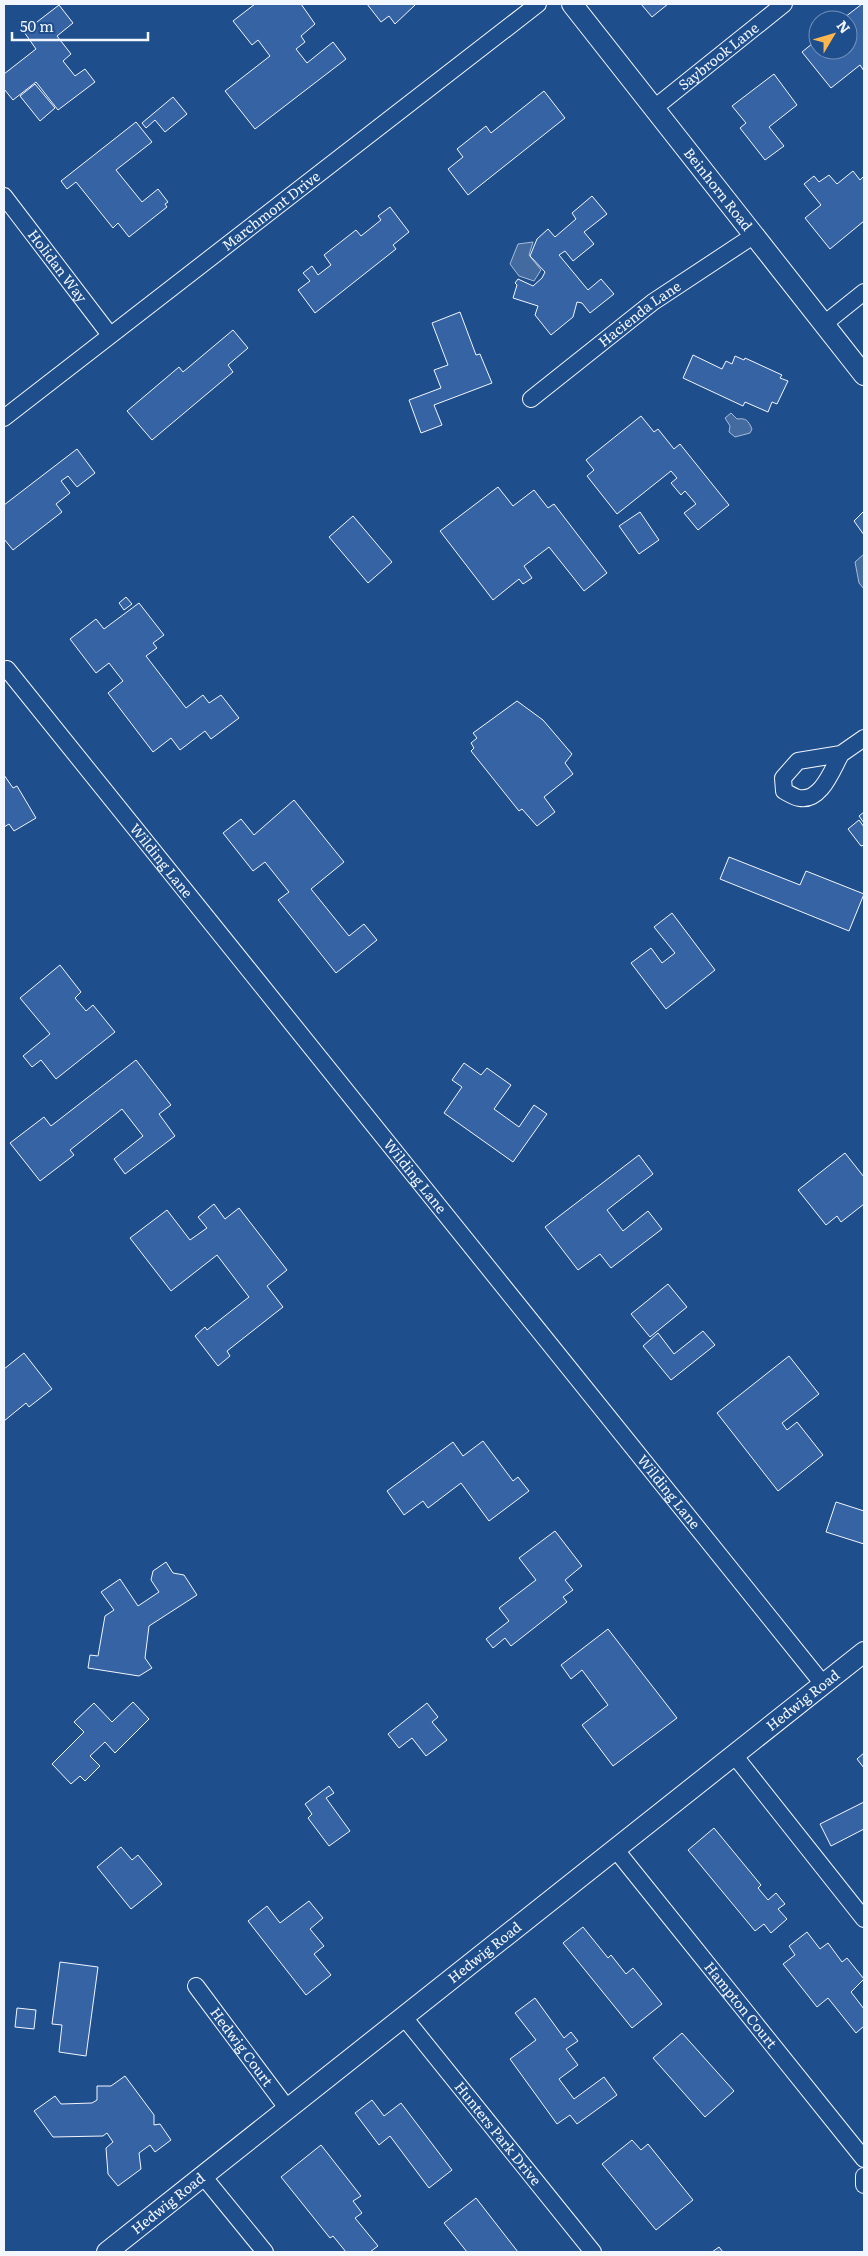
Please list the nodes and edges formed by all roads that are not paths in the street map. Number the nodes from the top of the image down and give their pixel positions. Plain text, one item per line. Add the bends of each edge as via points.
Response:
1 (538, 4) edge
2 (572, 4) edge
3 (784, 4) edge
4 (653, 109) junction
5 (4, 196) edge
6 (753, 236) junction
7 (864, 292) edge
8 (824, 324) junction
9 (110, 335) junction
10 (864, 375) edge
11 (530, 399) dead end
12 (4, 418) edge
13 (7, 669) dead end
14 (864, 738) edge
15 (841, 754) dead end
16 (864, 1652) edge
17 (823, 1684) junction
18 (734, 1755) junction
19 (616, 1850) junction
20 (864, 1919) edge
21 (196, 1986) dead end
22 (403, 2016) junction
23 (287, 2108) junction
24 (864, 2159) edge
25 (203, 2176) junction
26 (864, 2176) edge
27 (864, 2184) edge
28 (107, 2252) edge
29 (265, 2252) edge
30 (593, 2252) edge

1 - 9 street, Marchmont Drive
2 - 4 street, Beinhorn Road
3 - 4 street, Saybrook Lane
4 - 6 street, Beinhorn Road
5 - 9 street, Holidan Way
6 - 8 street, Beinhorn Road
6 - 11 street, Hacienda Lane via 652,302
7 - 8 street
8 - 10 street, Beinhorn Road
9 - 12 street, Marchmont Drive
13 - 17 street, Wilding Lane
14 - 15 street
16 - 17 street, Hedwig Road
17 - 18 street, Hedwig Road
18 - 19 street, Hedwig Road
18 - 20 street
19 - 22 street, Hedwig Road
19 - 24 street, Hampton Court
21 - 23 street, Hedwig Court
22 - 23 street, Hedwig Road
22 - 30 street, Hunters Park Drive
23 - 25 street, Hedwig Road
25 - 28 street, Hedwig Road
25 - 29 street
26 - 27 street

